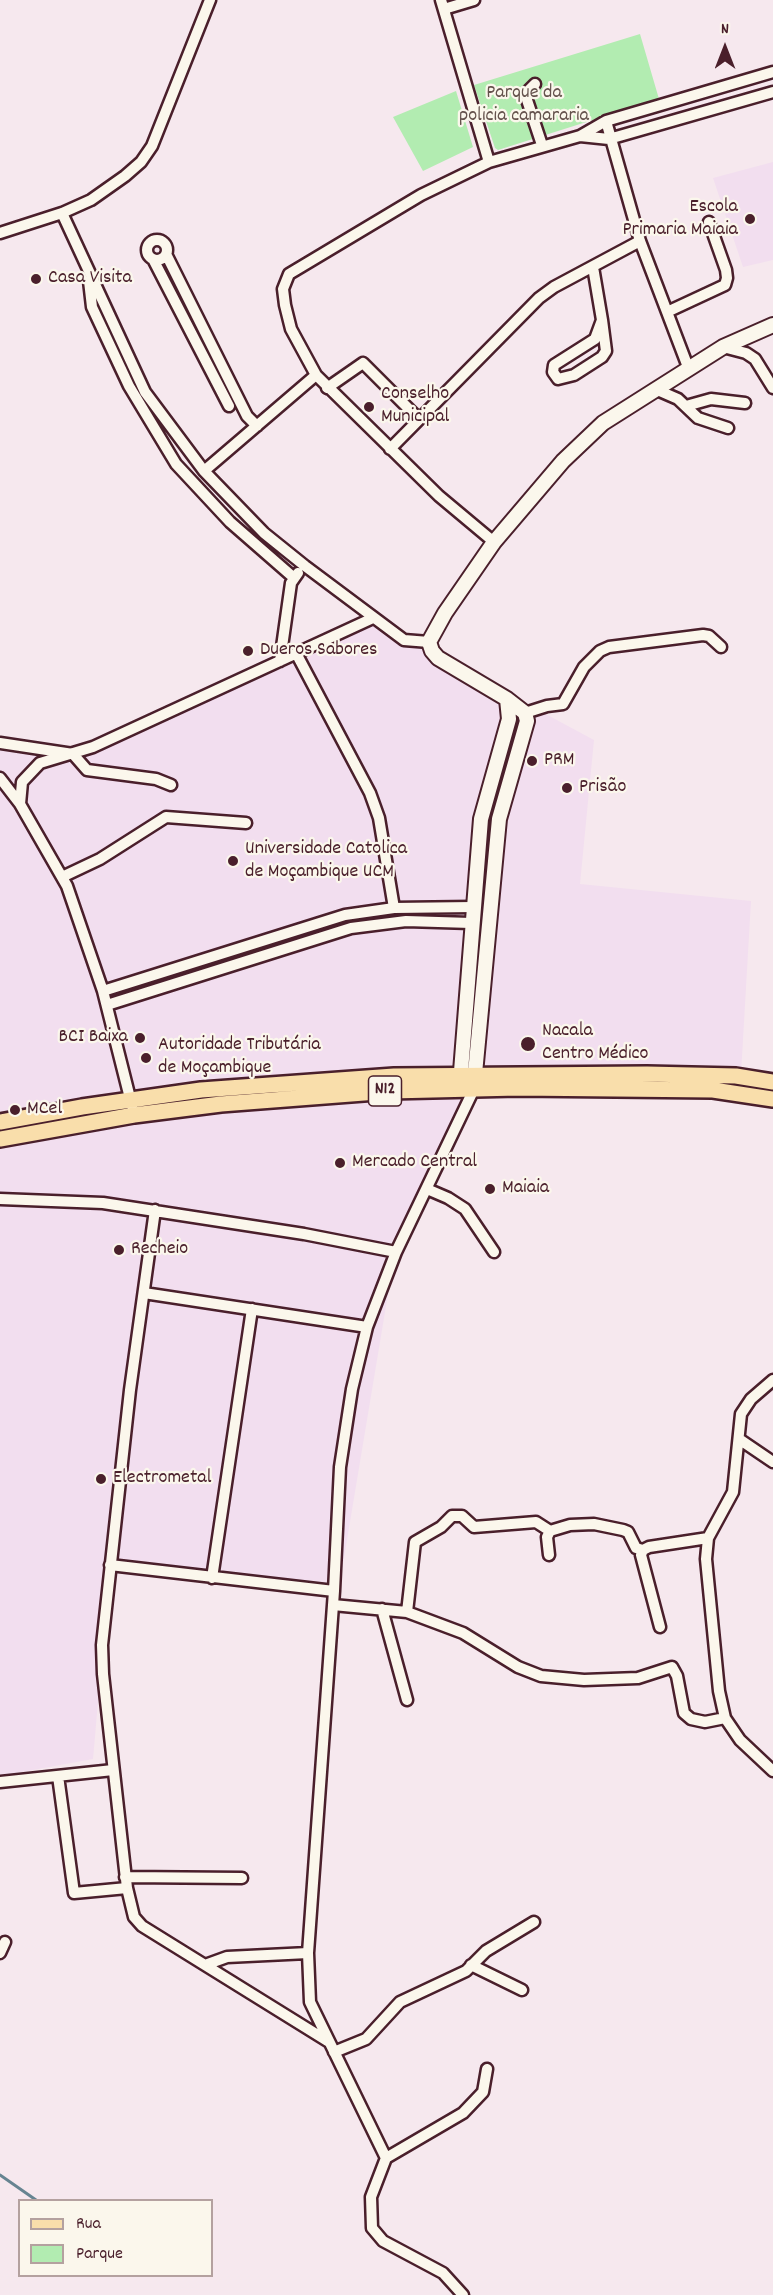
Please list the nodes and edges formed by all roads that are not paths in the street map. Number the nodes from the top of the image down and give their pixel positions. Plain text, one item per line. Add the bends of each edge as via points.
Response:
1 (210, 0) edge
2 (474, 0) edge
3 (442, 5) edge
4 (773, 72) edge
5 (536, 84) dead end
6 (773, 92) edge
7 (606, 122) junction
8 (580, 136) junction
9 (609, 139) junction
10 (542, 145) junction
11 (489, 162) junction
12 (62, 213) junction
13 (709, 222) dead end
14 (0, 233) edge
15 (640, 241) junction
16 (166, 254) junction
17 (153, 259) junction
18 (593, 267) junction
19 (89, 274) junction
20 (667, 312) junction
21 (602, 320) junction
22 (773, 325) edge
23 (723, 346) junction
24 (688, 368) junction
25 (316, 375) junction
26 (327, 388) junction
27 (773, 388) edge
28 (655, 389) junction
29 (745, 403) dead end
30 (229, 406) dead end
31 (686, 406) junction
32 (419, 419) junction
33 (257, 426) junction
34 (728, 428) dead end
35 (390, 449) junction
36 (204, 471) junction
37 (494, 542) junction
38 (304, 566) junction
39 (293, 577) junction
40 (373, 618) junction
41 (429, 642) junction
42 (722, 647) dead end
43 (296, 653) junction
44 (280, 661) junction
45 (507, 699) junction
46 (525, 713) junction
47 (0, 742) edge
48 (73, 754) junction
49 (0, 778) edge
50 (171, 785) dead end
51 (20, 804) junction
52 (246, 823) dead end
53 (62, 877) junction
54 (473, 907) junction
55 (394, 908) junction
56 (471, 923) junction
57 (103, 992) junction
58 (107, 1005) junction
59 (468, 1082) junction
60 (773, 1082) edge
61 (131, 1099) junction
62 (773, 1099) edge
63 (134, 1115) junction
64 (0, 1122) edge
65 (0, 1139) edge
66 (427, 1189) junction
67 (0, 1200) edge
68 (156, 1210) junction
69 (396, 1252) junction
70 (494, 1252) dead end
71 (144, 1293) junction
72 (252, 1309) junction
73 (367, 1327) junction
74 (773, 1380) edge
75 (739, 1439) junction
76 (773, 1462) edge
77 (550, 1531) junction
78 (708, 1538) junction
79 (643, 1550) junction
80 (549, 1555) dead end
81 (110, 1565) junction
82 (212, 1578) junction
83 (334, 1591) junction
84 (333, 1605) junction
85 (382, 1609) junction
86 (407, 1612) junction
87 (660, 1626) dead end
88 (407, 1700) dead end
89 (725, 1718) junction
90 (113, 1770) junction
91 (773, 1771) edge
92 (58, 1776) junction
93 (0, 1782) edge
94 (242, 1878) dead end
95 (126, 1883) junction
96 (534, 1922) dead end
97 (5, 1942) dead end
98 (0, 1953) edge
99 (308, 1953) junction
100 (204, 1965) junction
101 (471, 1965) junction
102 (522, 1990) dead end
103 (332, 2047) junction
104 (487, 2069) dead end
105 (386, 2158) junction
106 (463, 2295) edge

1 - 12 street via 147,154 110,188
2 - 3 street
3 - 11 street
4 - 7 street
5 - 10 street via 528,91 527,100
6 - 9 street
7 - 8 street
7 - 9 street
8 - 9 street
8 - 10 street
9 - 15 street
10 - 11 street
11 - 25 street via 421,195 289,274 283,289 289,321
12 - 14 street
12 - 19 street
13 - 20 street via 726,270 725,285
15 - 18 street
15 - 20 street
16 - 17 street via 159,260
16 - 17 street via 165,243 154,240 147,249
16 - 33 street via 248,416
17 - 30 street
18 - 21 street
18 - 32 street via 539,298
19 - 36 street via 145,392
19 - 39 street via 92,307 159,439 230,522
20 - 24 street
21 - 21 street via 604,354 573,375 558,379 554,365 592,342
22 - 23 street
23 - 24 street
23 - 27 street via 755,359
24 - 28 street
25 - 26 street
25 - 33 street
26 - 32 street via 363,363
26 - 35 street
28 - 31 street
28 - 37 street via 603,423 563,461
29 - 31 street via 711,399
31 - 34 street via 698,418
32 - 35 street
33 - 36 street
35 - 37 street
36 - 38 street via 264,533
37 - 41 street
38 - 39 street
38 - 40 street
39 - 44 street
40 - 41 street via 405,640
40 - 43 street
41 - 45 street via 438,658
42 - 46 street via 703,635 609,647 584,667 563,704
43 - 44 street
43 - 55 street via 370,793 379,818
44 - 48 street
45 - 46 street
45 - 54 street via 509,719 481,819
46 - 59 street via 526,726 499,819
47 - 48 street
48 - 50 street via 87,770 156,779
48 - 51 street via 32,768 22,782
49 - 51 street
51 - 53 street
52 - 53 street via 166,817 100,859
53 - 57 street
54 - 55 street
54 - 56 street
55 - 57 street via 345,915
56 - 58 street via 406,921 351,928
56 - 59 street
57 - 58 street
58 - 61 street
59 - 60 main road, N12 via 704,1076
59 - 61 main road, N12 via 322,1080
59 - 62 main road, N12 via 713,1090
59 - 63 main road, N12
59 - 66 street via 463,1113
61 - 63 street
61 - 64 main road, N12
63 - 65 main road, N12
66 - 69 street
66 - 70 street via 465,1209
67 - 68 street via 60,1200
68 - 69 street
68 - 71 street
69 - 73 street
71 - 72 street
71 - 81 street
72 - 73 street
72 - 82 street
73 - 83 street via 340,1467
74 - 75 street via 745,1405
75 - 76 street
75 - 78 street via 731,1499
77 - 79 street via 594,1524 628,1532 636,1548
77 - 80 street
77 - 86 street via 537,1522 474,1527 462,1516 452,1516 415,1542
78 - 79 street
78 - 89 street via 707,1576
79 - 87 street via 641,1555
81 - 82 street
81 - 90 street via 102,1645
82 - 83 street
83 - 84 street
84 - 85 street
84 - 99 street
85 - 86 street
85 - 88 street
86 - 89 street via 463,1633 518,1667 541,1676 584,1680 638,1678 672,1667 684,1713 705,1722
89 - 91 street via 740,1740
90 - 92 street
90 - 95 street
92 - 93 street
92 - 95 street via 74,1893
94 - 95 street
95 - 100 street via 137,1921
96 - 101 street via 486,1951
97 - 98 street
99 - 100 street via 228,1957
99 - 103 street via 310,2002
100 - 103 street
101 - 102 street
101 - 103 street via 400,2002 366,2039
103 - 105 street
104 - 105 street via 483,2092 463,2113
105 - 106 street via 370,2208 372,2228 376,2235 443,2273

